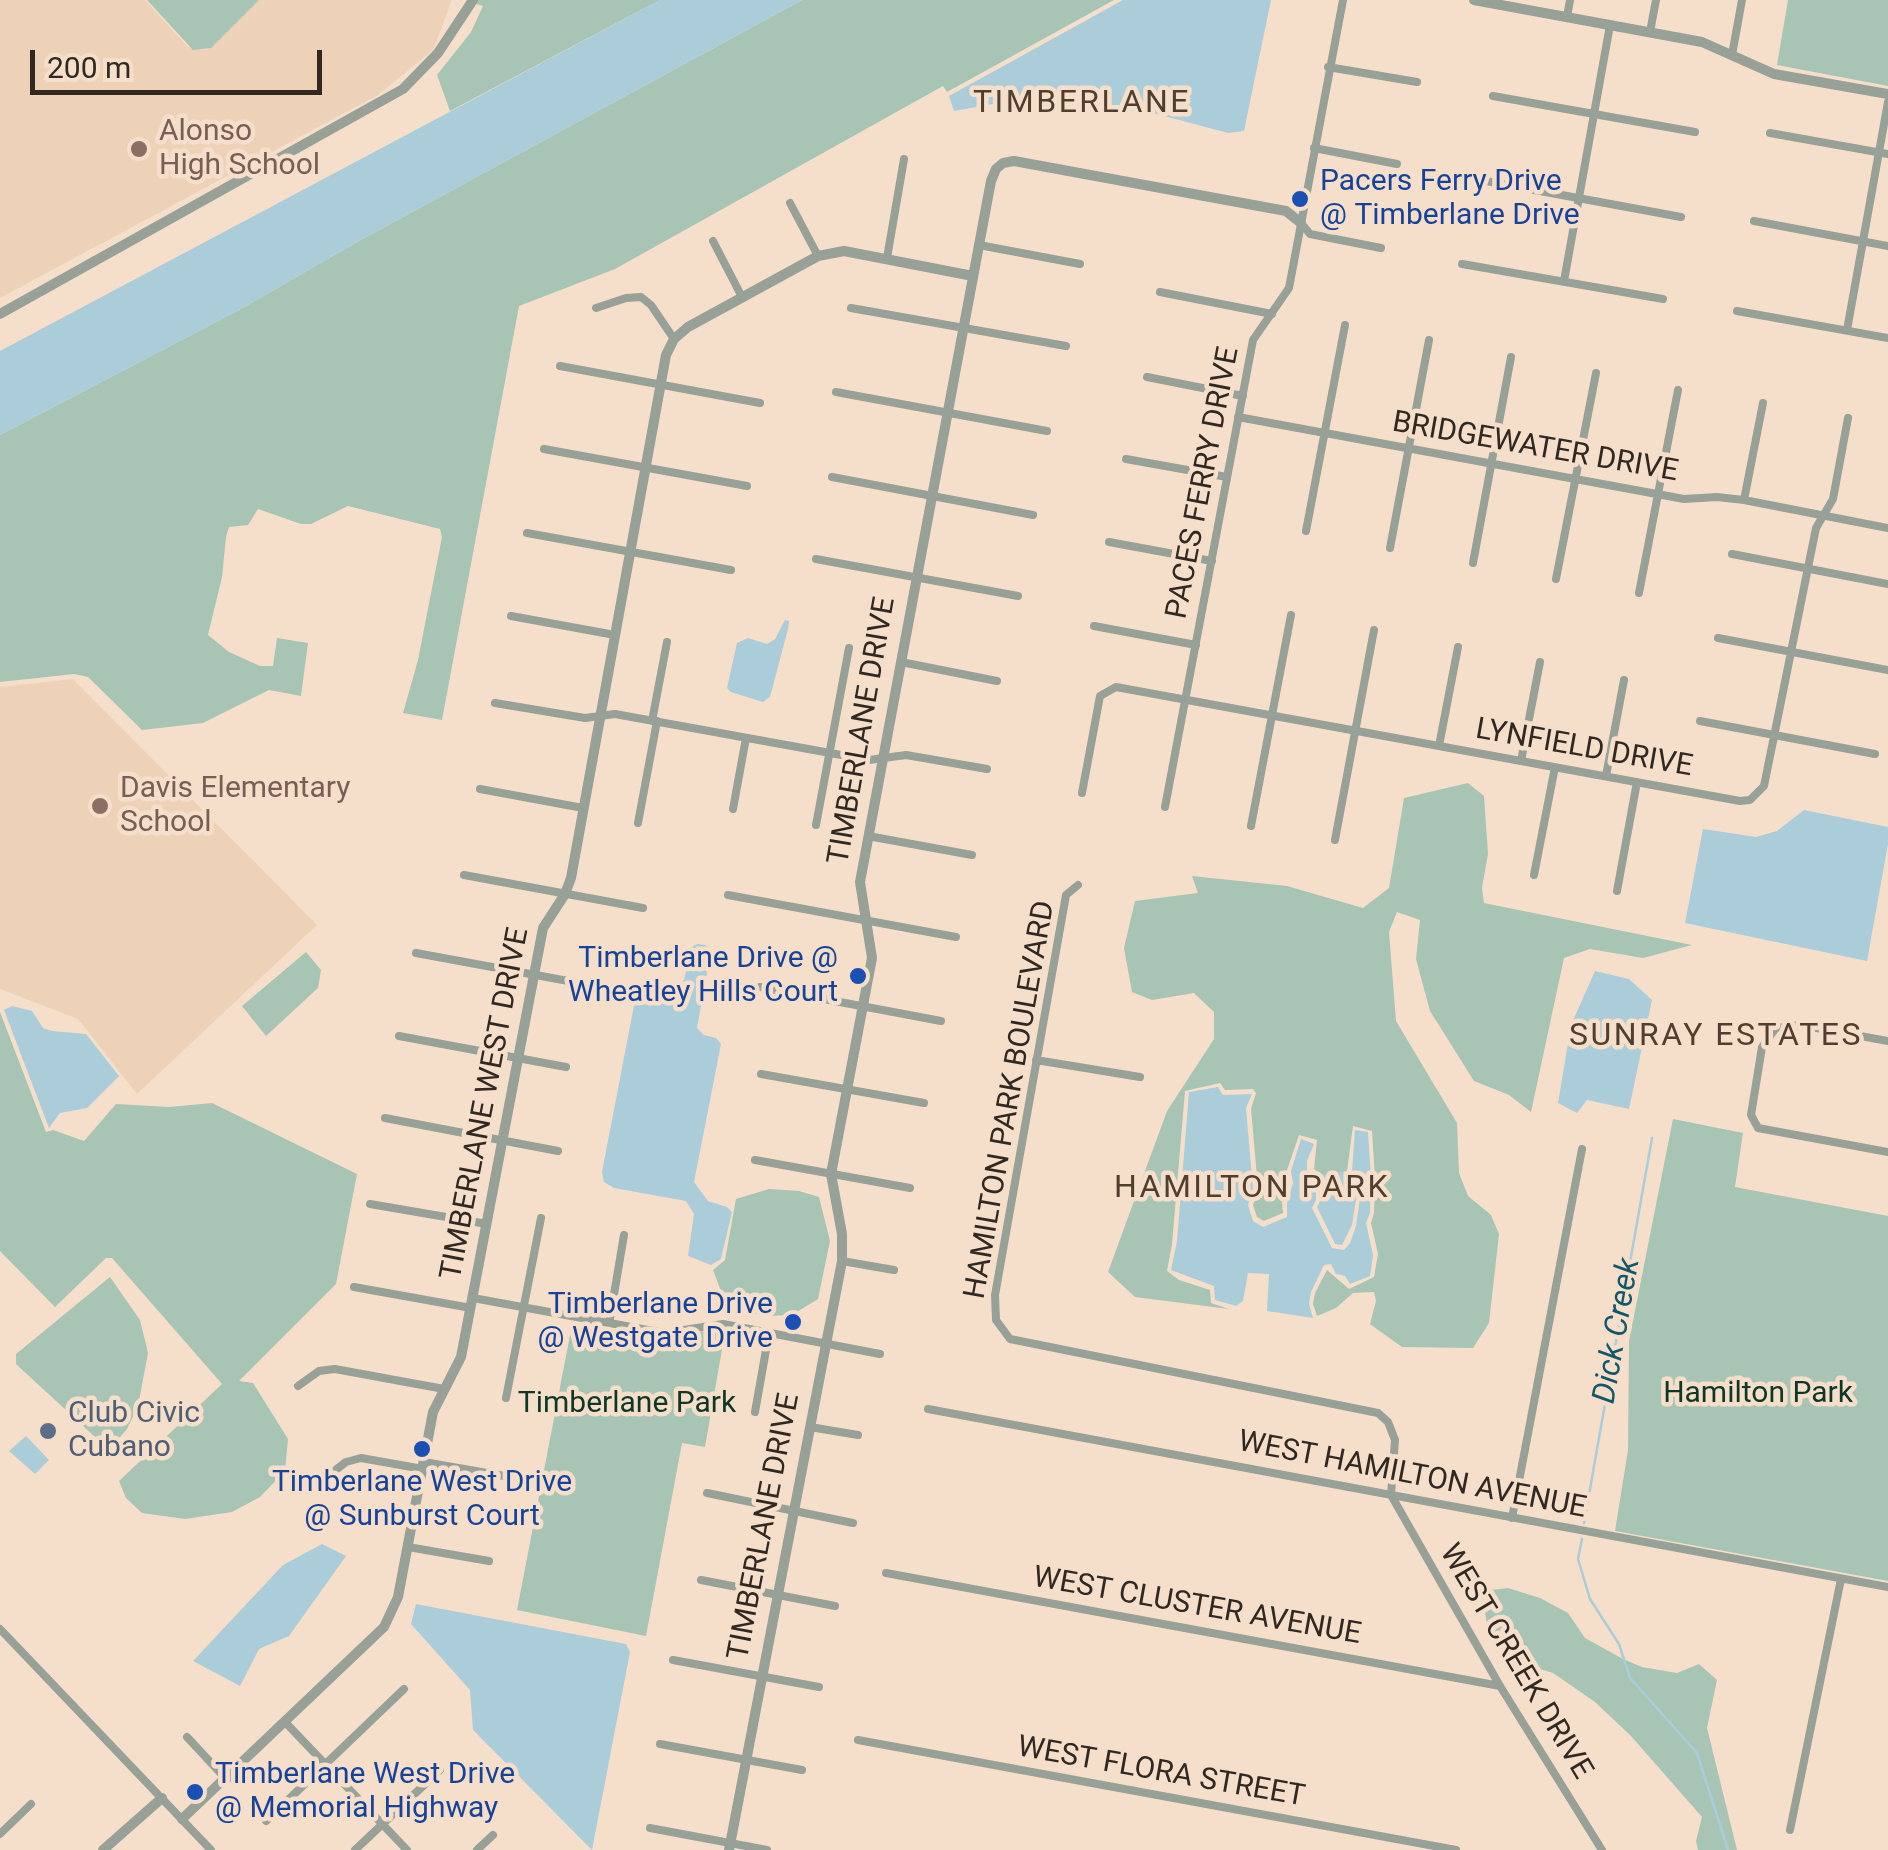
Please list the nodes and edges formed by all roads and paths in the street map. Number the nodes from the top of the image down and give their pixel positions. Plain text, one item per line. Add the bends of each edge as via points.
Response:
1 (473, 0) edge
2 (1344, 0) edge
3 (1570, 0) edge
4 (1656, 0) edge
5 (1742, 0) edge
6 (1480, 1) edge
7 (1566, 17) junction
8 (1610, 25) junction
9 (1650, 32) junction
10 (1732, 56) junction
11 (1328, 66) junction
12 (1417, 82) dead end
13 (1888, 94) edge
14 (1492, 96) dead end
15 (1888, 102) edge
16 (1594, 115) junction
17 (1694, 132) dead end
18 (1770, 133) dead end
19 (1314, 148) junction
20 (1884, 154) edge
21 (904, 159) dead end
22 (1397, 164) dead end
23 (1474, 179) dead end
24 (1578, 198) junction
25 (790, 204) dead end
26 (1681, 217) dead end
27 (1754, 222) dead end
28 (1301, 223) junction
29 (713, 241) dead end
30 (1863, 241) junction
31 (979, 244) junction
32 (1888, 246) edge
33 (1381, 248) dead end
34 (818, 256) junction
35 (887, 258) junction
36 (1080, 264) dead end
37 (1462, 264) dead end
38 (973, 276) junction
39 (1564, 281) junction
40 (1160, 292) dead end
41 (742, 297) junction
42 (1663, 299) dead end
43 (596, 308) dead end
44 (851, 308) dead end
45 (1737, 311) dead end
46 (0, 314) edge
47 (1272, 314) junction
48 (1345, 325) dead end
49 (963, 329) junction
50 (1847, 330) junction
51 (1888, 338) edge
52 (674, 339) junction
53 (1429, 340) dead end
54 (1066, 346) dead end
55 (1511, 357) dead end
56 (560, 366) dead end
57 (1596, 373) dead end
58 (1146, 377) dead end
59 (660, 384) junction
60 (1678, 390) dead end
61 (836, 392) dead end
62 (1243, 396) junction
63 (760, 403) dead end
64 (1762, 403) dead end
65 (947, 412) junction
66 (1238, 417) junction
67 (1848, 418) dead end
68 (1047, 430) dead end
69 (1324, 432) junction
70 (1409, 448) junction
71 (544, 449) dead end
72 (1126, 460) dead end
73 (1491, 463) junction
74 (645, 468) junction
75 (832, 477) dead end
76 (1227, 477) junction
77 (1575, 479) junction
78 (747, 486) dead end
79 (1658, 494) junction
80 (932, 496) junction
81 (1744, 500) junction
82 (1032, 515) dead end
83 (1823, 515) junction
84 (1888, 528) edge
85 (1306, 531) dead end
86 (528, 533) dead end
87 (1109, 542) dead end
88 (1390, 548) dead end
89 (630, 552) junction
90 (1732, 554) dead end
91 (816, 559) dead end
92 (1212, 561) junction
93 (1473, 562) dead end
94 (1808, 569) junction
95 (731, 570) dead end
96 (917, 578) junction
97 (1556, 579) dead end
98 (1888, 584) edge
99 (1639, 593) dead end
100 (1018, 596) dead end
101 (1291, 614) dead end
102 (511, 616) dead end
103 (1094, 626) dead end
104 (1374, 630) dead end
105 (615, 635) junction
106 (1718, 638) dead end
107 (667, 642) dead end
108 (1196, 645) junction
109 (1458, 647) dead end
110 (849, 648) dead end
111 (1791, 652) junction
112 (901, 662) junction
113 (1540, 662) dead end
114 (1888, 670) edge
115 (997, 680) dead end
116 (1624, 680) dead end
117 (1186, 700) junction
118 (494, 703) dead end
119 (600, 716) junction
120 (1272, 716) junction
121 (655, 721) junction
122 (1700, 721) dead end
123 (1356, 731) junction
124 (1775, 735) junction
125 (746, 738) junction
126 (1439, 746) junction
127 (830, 753) junction
128 (1874, 754) dead end
129 (883, 756) junction
130 (1521, 761) junction
131 (1555, 767) junction
132 (987, 769) dead end
133 (1606, 776) junction
134 (1637, 782) junction
135 (480, 789) dead end
136 (1082, 793) dead end
137 (1165, 807) dead end
138 (583, 808) junction
139 (733, 809) dead end
140 (638, 823) dead end
141 (816, 825) dead end
142 (1251, 826) dead end
143 (868, 836) junction
144 (1336, 840) dead end
145 (972, 855) dead end
146 (1534, 874) dead end
147 (464, 875) dead end
148 (1078, 885) dead end
149 (1617, 890) dead end
150 (566, 894) junction
151 (728, 894) dead end
152 (643, 908) dead end
153 (866, 920) junction
154 (956, 937) dead end
155 (416, 953) dead end
156 (533, 976) junction
157 (590, 986) dead end
158 (760, 987) dead end
159 (864, 1007) junction
160 (941, 1021) dead end
161 (399, 1036) dead end
162 (1888, 1041) edge
163 (518, 1058) junction
164 (1036, 1060) junction
165 (566, 1067) dead end
166 (761, 1074) dead end
167 (1140, 1076) dead end
168 (847, 1090) junction
169 (924, 1103) dead end
170 (385, 1118) dead end
171 (502, 1140) junction
172 (1582, 1149) dead end
173 (558, 1151) dead end
174 (1888, 1152) edge
175 (754, 1160) dead end
176 (831, 1174) junction
177 (910, 1188) dead end
178 (370, 1204) dead end
179 (541, 1218) dead end
180 (487, 1224) junction
181 (624, 1235) dead end
182 (842, 1262) junction
183 (894, 1270) dead end
184 (354, 1287) dead end
185 (472, 1303) junction
186 (526, 1308) junction
187 (608, 1324) junction
188 (769, 1332) junction
189 (826, 1343) junction
190 (880, 1354) dead end
191 (298, 1386) dead end
192 (444, 1389) junction
193 (506, 1398) dead end
194 (928, 1409) dead end
195 (755, 1412) dead end
196 (810, 1427) junction
197 (858, 1436) dead end
198 (424, 1466) junction
199 (334, 1472) dead end
200 (510, 1477) dead end
201 (707, 1493) dead end
202 (1391, 1495) junction
203 (794, 1510) junction
204 (1512, 1518) junction
205 (853, 1523) dead end
206 (408, 1547) junction
207 (489, 1561) dead end
208 (886, 1573) dead end
209 (1840, 1578) junction
210 (701, 1580) dead end
211 (1888, 1588) edge
212 (778, 1594) junction
213 (835, 1606) dead end
214 (0, 1629) edge
215 (673, 1660) dead end
216 (762, 1676) junction
217 (819, 1686) dead end
218 (1500, 1686) junction
219 (404, 1689) dead end
220 (286, 1723) junction
221 (186, 1736) dead end
222 (858, 1740) dead end
223 (660, 1744) dead end
224 (746, 1760) junction
225 (325, 1764) junction
226 (440, 1770) dead end
227 (802, 1770) dead end
228 (227, 1780) junction
229 (162, 1798) junction
230 (32, 1804) dead end
231 (182, 1820) junction
232 (266, 1821) dead end
233 (382, 1824) junction
234 (650, 1828) dead end
235 (1790, 1830) dead end
236 (0, 1834) edge
237 (493, 1835) dead end
238 (730, 1846) edge
239 (104, 1850) edge
240 (211, 1850) edge
241 (355, 1850) edge
242 (407, 1850) edge
243 (477, 1850) edge
244 (767, 1850) edge
245 (1456, 1850) edge
246 (1602, 1850) edge

1 - 46 street via 403,90
2 - 11 street, PACES FERRY DRIVE
3 - 7 street
4 - 9 street
5 - 10 street
6 - 7 street
7 - 8 street
8 - 9 street
8 - 16 street
9 - 10 street via 1702,42
10 - 13 street via 1774,74
11 - 12 street
11 - 19 street, PACES FERRY DRIVE
14 - 16 street
15 - 20 street
16 - 17 street
16 - 24 street
18 - 20 street
19 - 22 street
19 - 28 street, PACES FERRY DRIVE
20 - 30 street
21 - 35 street
23 - 24 street
24 - 26 street
24 - 39 street
25 - 34 street
27 - 30 street
28 - 31 street, TIMBERLANE DRIVE via 1286,211 1014,161 996,169
28 - 33 street via 1310,234
28 - 47 street, PACES FERRY DRIVE via 1289,288
29 - 41 street
30 - 32 street
30 - 50 street
31 - 36 street
31 - 38 street, TIMBERLANE DRIVE
34 - 35 street via 844,251
34 - 41 street
35 - 38 street
37 - 39 street
38 - 49 street, TIMBERLANE DRIVE
39 - 42 street
40 - 47 street
41 - 52 street
43 - 52 street via 640,297
44 - 49 street
45 - 50 street
47 - 62 street, PACES FERRY DRIVE via 1254,340
48 - 69 street
49 - 54 street
49 - 65 street, TIMBERLANE DRIVE
50 - 51 street
52 - 59 street, TIMBERLANE WEST DRIVE
53 - 70 street
55 - 73 street
56 - 59 street
57 - 77 street
58 - 62 street
59 - 63 street
59 - 74 street, TIMBERLANE WEST DRIVE
60 - 79 street
61 - 65 street
62 - 66 street, PACES FERRY DRIVE
64 - 81 street
65 - 68 street
65 - 80 street, TIMBERLANE DRIVE
66 - 69 street, BRIDGEWATER DRIVE
66 - 76 street, PACES FERRY DRIVE
67 - 83 street, LYNFIELD DRIVE via 1833,499
69 - 70 street, BRIDGEWATER DRIVE
69 - 85 street
70 - 73 street, BRIDGEWATER DRIVE
70 - 88 street
71 - 74 street
72 - 76 street
73 - 77 street, BRIDGEWATER DRIVE
73 - 93 street
74 - 78 street
74 - 89 street, TIMBERLANE WEST DRIVE
75 - 80 street
76 - 92 street, PACES FERRY DRIVE
77 - 79 street, BRIDGEWATER DRIVE
77 - 97 street
79 - 81 street, BRIDGEWATER DRIVE
79 - 99 street
80 - 82 street
80 - 96 street, TIMBERLANE DRIVE
81 - 83 street, BRIDGEWATER DRIVE
83 - 84 street, BRIDGEWATER DRIVE
83 - 94 street, LYNFIELD DRIVE
86 - 89 street
87 - 92 street
89 - 95 street
89 - 105 street, TIMBERLANE WEST DRIVE
90 - 94 street
91 - 96 street
92 - 108 street, PACES FERRY DRIVE
94 - 98 street
94 - 111 street, LYNFIELD DRIVE
96 - 100 street
96 - 112 street, TIMBERLANE DRIVE
101 - 120 street
102 - 105 street
103 - 108 street
104 - 123 street
105 - 119 street, TIMBERLANE WEST DRIVE
106 - 111 street
107 - 121 street
108 - 117 street, PACES FERRY DRIVE
109 - 126 street
110 - 127 street
111 - 114 street
111 - 124 street, LYNFIELD DRIVE
112 - 115 street
112 - 129 street, TIMBERLANE DRIVE
113 - 130 street
116 - 133 street
117 - 120 street, LYNFIELD DRIVE
117 - 136 street, LYNFIELD DRIVE via 1116,686 1100,696
117 - 137 street, PACES FERRY DRIVE
118 - 119 street
119 - 121 street
119 - 138 street, TIMBERLANE WEST DRIVE
120 - 123 street, LYNFIELD DRIVE
120 - 142 street
121 - 125 street
121 - 140 street
122 - 124 street
123 - 126 street, LYNFIELD DRIVE
123 - 144 street
124 - 128 street
124 - 134 street, LYNFIELD DRIVE via 1764,786 1750,800
125 - 127 street
125 - 139 street
126 - 130 street, LYNFIELD DRIVE
127 - 129 street
127 - 141 street
129 - 132 street
129 - 143 street, TIMBERLANE DRIVE
130 - 131 street, LYNFIELD DRIVE
131 - 133 street, LYNFIELD DRIVE
131 - 146 street
133 - 134 street, LYNFIELD DRIVE
134 - 149 street
135 - 138 street
138 - 150 street, TIMBERLANE WEST DRIVE
143 - 145 street
143 - 153 street, TIMBERLANE DRIVE via 860,882
147 - 150 street
148 - 164 street, HAMILTON PARK BOULEVARD via 1066,895
150 - 152 street
150 - 156 street, TIMBERLANE WEST DRIVE via 543,928
151 - 153 street
153 - 154 street
153 - 159 street, TIMBERLANE DRIVE via 872,958
155 - 156 street
156 - 157 street
156 - 163 street, TIMBERLANE WEST DRIVE
158 - 159 street
159 - 160 street
159 - 168 street, TIMBERLANE DRIVE
161 - 163 street
162 - 174 street via 1800,1025 1776,1028 1762,1047 1751,1115 1758,1128
163 - 165 street
163 - 171 street, TIMBERLANE WEST DRIVE
164 - 167 street
164 - 202 street, HAMILTON PARK BOULEVARD via 995,1295 996,1320 1010,1339 1378,1413 1395,1440
166 - 168 street
168 - 169 street
168 - 176 street, TIMBERLANE DRIVE
170 - 171 street
171 - 173 street
171 - 180 street, TIMBERLANE WEST DRIVE
172 - 204 street
175 - 176 street
176 - 177 street
176 - 182 street, TIMBERLANE DRIVE
178 - 180 street
179 - 186 street
180 - 185 street, TIMBERLANE WEST DRIVE
181 - 187 street
182 - 183 street
182 - 189 street, TIMBERLANE DRIVE
184 - 185 street
185 - 186 street
185 - 192 street, TIMBERLANE WEST DRIVE via 461,1358
186 - 187 street
186 - 193 street
187 - 188 street via 664,1333 723,1324
188 - 189 street
188 - 195 street
189 - 190 street
189 - 196 street, TIMBERLANE DRIVE
191 - 192 street via 335,1368
192 - 198 street, TIMBERLANE WEST DRIVE
194 - 202 street, WEST HAMILTON AVENUE
196 - 197 street
196 - 203 street, TIMBERLANE DRIVE
198 - 199 street via 361,1458
198 - 200 street
198 - 206 street, TIMBERLANE WEST DRIVE
201 - 203 street
202 - 204 street, WEST HAMILTON AVENUE
202 - 218 street, WEST CREEK DRIVE
203 - 205 street
203 - 212 street, TIMBERLANE DRIVE
204 - 209 street, WEST HAMILTON AVENUE
206 - 207 street
206 - 220 street, TIMBERLANE WEST DRIVE via 384,1627
208 - 218 street, WEST CLUSTER AVENUE
209 - 211 street, WEST HAMILTON AVENUE
209 - 235 street
210 - 212 street
212 - 213 street
212 - 216 street, TIMBERLANE DRIVE
214 - 229 street
215 - 216 street
216 - 217 street
216 - 224 street, TIMBERLANE DRIVE
218 - 246 street, WEST CREEK DRIVE
219 - 225 street
220 - 225 street
220 - 228 street, TIMBERLANE WEST DRIVE
221 - 228 street
222 - 245 street, WEST FLORA STREET
223 - 224 street
224 - 227 street
224 - 238 street, TIMBERLANE DRIVE
225 - 232 street
225 - 233 street
226 - 233 street
228 - 231 street, TIMBERLANE WEST DRIVE
229 - 231 street
229 - 239 street
230 - 236 street
231 - 240 street
233 - 241 street
233 - 242 street
234 - 238 street
237 - 243 street
238 - 244 street

